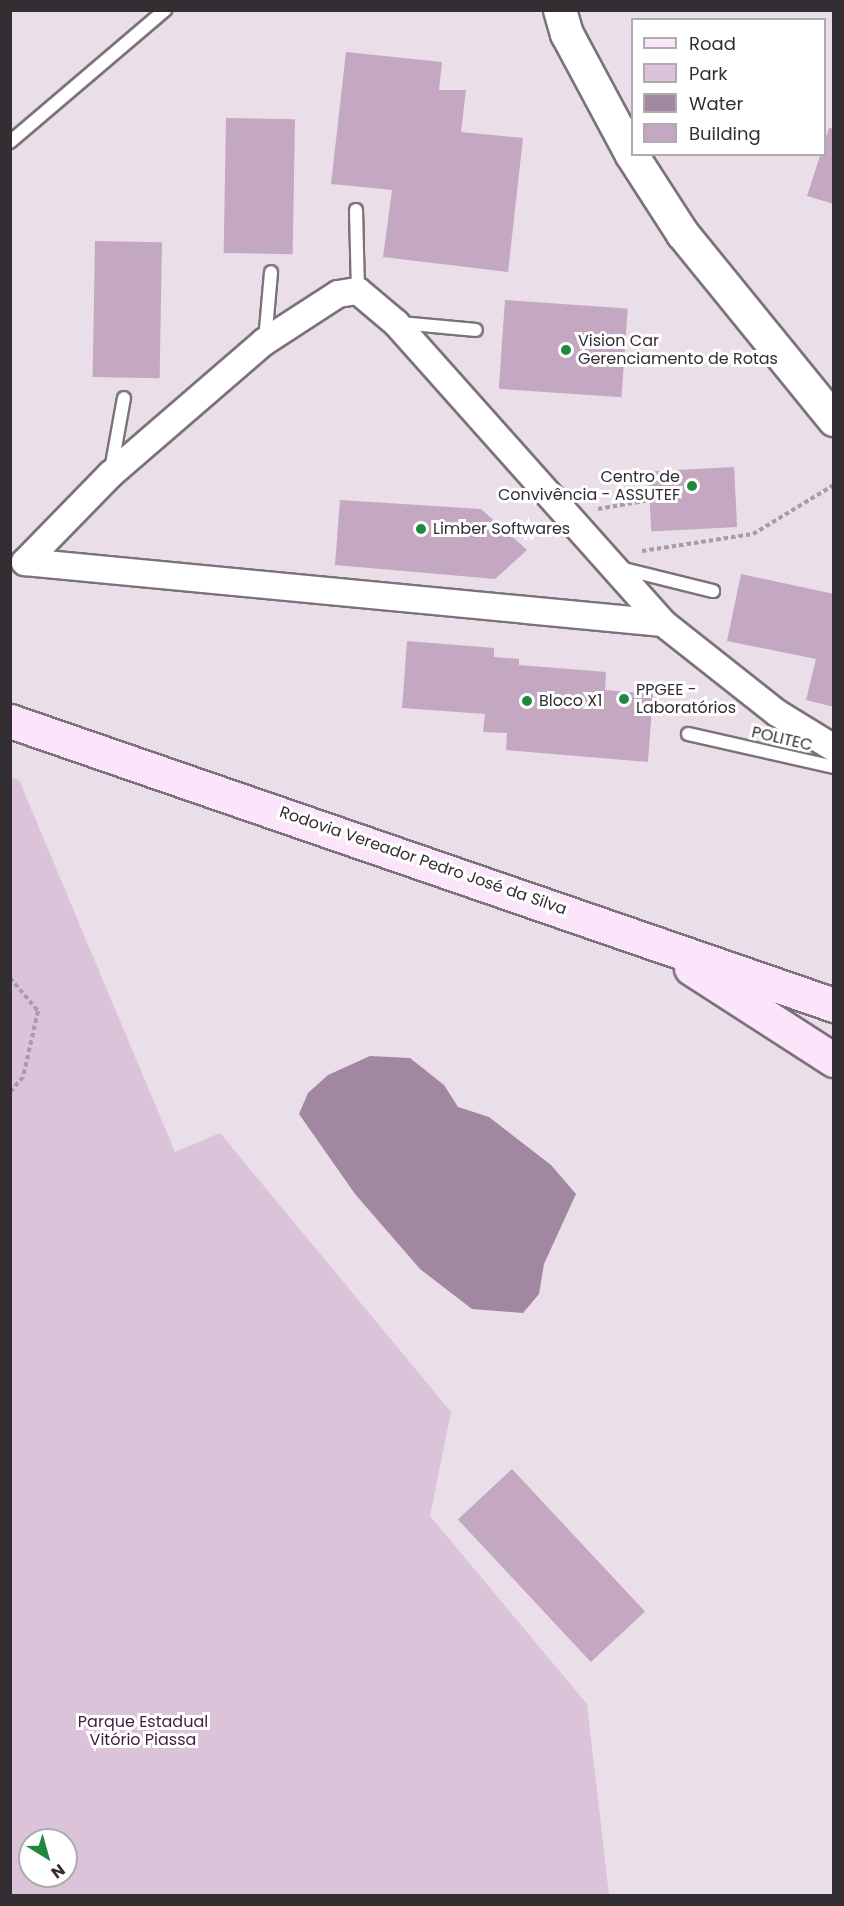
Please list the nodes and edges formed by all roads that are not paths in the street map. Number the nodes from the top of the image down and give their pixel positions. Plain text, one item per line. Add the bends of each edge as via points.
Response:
1 (165, 10) edge
2 (560, 10) edge
3 (10, 142) edge
4 (631, 153) edge
5 (633, 156) edge
6 (356, 210) dead end
7 (271, 272) dead end
8 (358, 291) junction
9 (396, 323) junction
10 (476, 330) dead end
11 (264, 342) junction
12 (124, 398) dead end
13 (834, 420) edge
14 (111, 474) junction
15 (18, 562) edge
16 (614, 567) junction
17 (713, 591) dead end
18 (663, 623) junction
19 (10, 721) edge
20 (688, 734) dead end
21 (834, 748) edge
22 (834, 767) edge
23 (644, 938) junction
24 (834, 1005) edge
25 (834, 1060) edge

1 - 3 lane
2 - 4 street via 567,34
5 - 13 street via 682,234
6 - 8 lane
7 - 11 lane
8 - 9 street
8 - 11 street via 338,294
9 - 10 lane
9 - 16 street
11 - 14 street
12 - 14 lane
14 - 15 street
15 - 18 street
16 - 17 lane
16 - 18 street
18 - 21 street via 777,713
19 - 23 main road, Rodovia Vereador Pedro José da Silva
20 - 22 lane, POLITEC
23 - 24 main road, Rodovia Vereador Pedro José da Silva
23 - 25 main road

